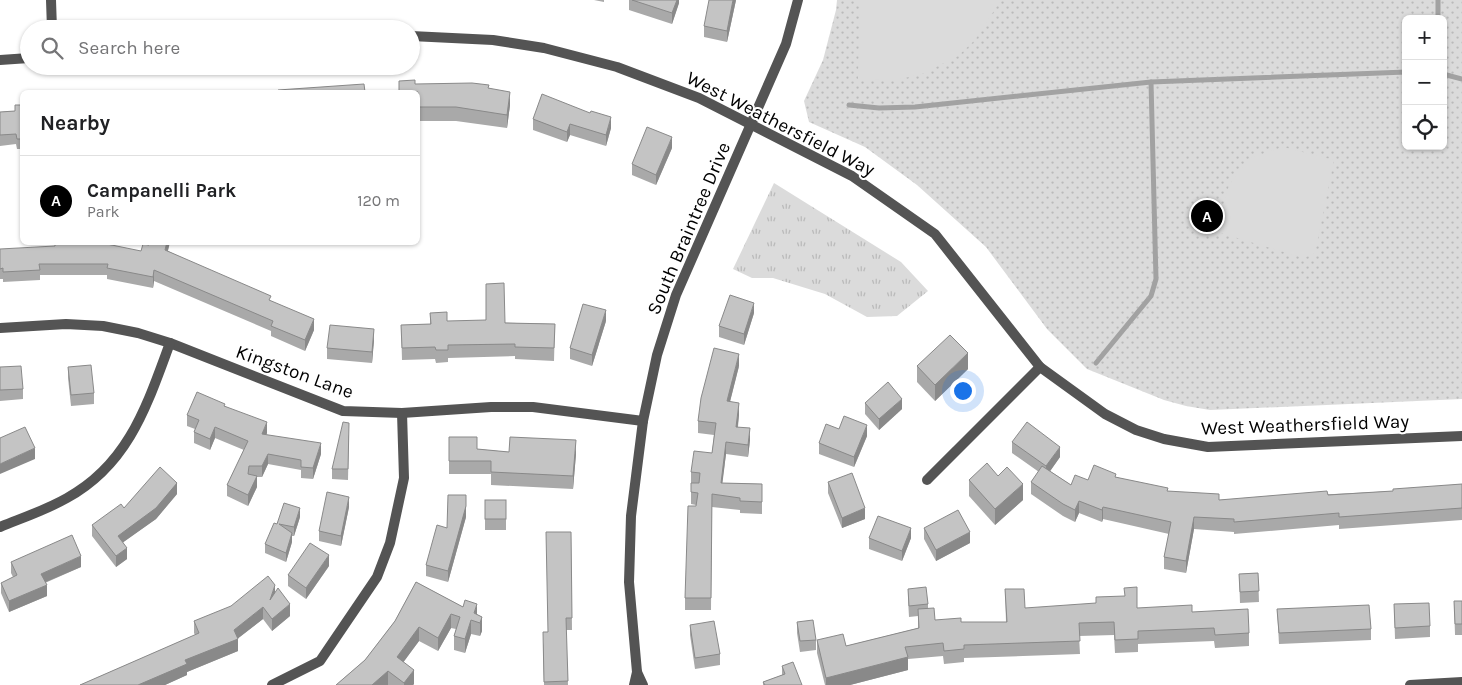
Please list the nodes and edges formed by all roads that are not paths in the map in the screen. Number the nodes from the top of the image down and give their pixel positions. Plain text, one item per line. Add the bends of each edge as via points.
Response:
1 (51, 0) edge
2 (798, 0) edge
3 (52, 20) edge
4 (420, 36) edge
5 (20, 59) edge
6 (0, 60) edge
7 (751, 124) junction
8 (0, 328) edge
9 (170, 343) junction
10 (1040, 367) junction
11 (402, 412) junction
12 (643, 421) junction
13 (1462, 436) edge
14 (927, 480) dead end
15 (0, 527) edge
16 (637, 672) junction
17 (1462, 682) edge
18 (272, 685) edge
19 (634, 685) edge
20 (643, 685) edge
21 (1410, 685) edge

1 - 3 street
2 - 7 street, South Braintree Drive via 786,44
4 - 7 street, West Weathersfield Way via 492,40 575,56 655,80
5 - 6 street
7 - 10 street, West Weathersfield Way via 852,176 935,234
7 - 12 street, South Braintree Drive via 676,295 657,355
8 - 9 street, Kingston Lane via 66,324 103,326
9 - 11 street, Kingston Lane via 343,411
9 - 15 street via 142,416 115,458 66,499
10 - 13 street, West Weathersfield Way via 1105,414 1136,430 1185,444 1228,447
10 - 14 street
11 - 12 street, Kingston Lane via 533,407
11 - 18 street via 404,478 390,543 377,576 320,661
12 - 16 street, South Braintree Drive via 631,516 629,582
16 - 19 street, South Braintree Drive
16 - 20 street
17 - 21 street

